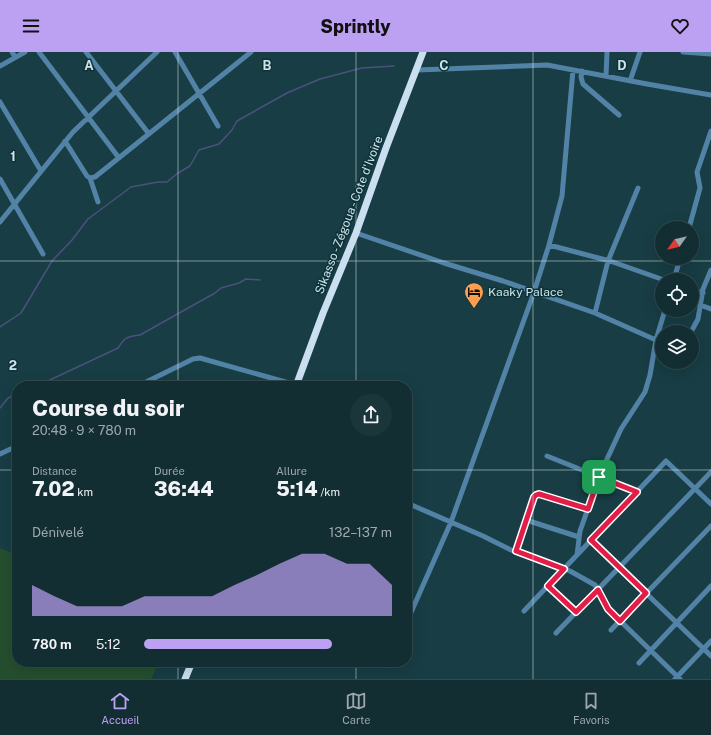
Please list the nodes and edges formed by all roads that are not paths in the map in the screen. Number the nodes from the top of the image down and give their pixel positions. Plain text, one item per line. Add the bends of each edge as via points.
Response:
1 (12, 52) edge
2 (24, 52) edge
3 (39, 52) edge
4 (86, 52) edge
5 (157, 52) edge
6 (175, 52) edge
7 (251, 52) edge
8 (423, 52) edge
9 (607, 52) edge
10 (640, 52) edge
11 (683, 52) edge
12 (711, 54) edge
13 (15, 58) junction
14 (0, 66) edge
15 (417, 70) junction
16 (573, 70) junction
17 (582, 71) junction
18 (606, 76) junction
19 (630, 81) junction
20 (116, 91) junction
21 (199, 94) junction
22 (711, 95) edge
23 (0, 102) edge
24 (619, 115) dead end
25 (88, 117) junction
26 (218, 126) dead end
27 (711, 131) edge
28 (149, 134) junction
29 (65, 141) junction
30 (119, 158) junction
31 (41, 171) junction
32 (0, 178) edge
33 (90, 178) junction
34 (638, 188) dead end
35 (98, 202) dead end
36 (14, 204) junction
37 (691, 221) edge
38 (0, 222) edge
39 (356, 232) junction
40 (549, 245) junction
41 (43, 254) dead end
42 (608, 261) junction
43 (711, 270) edge
44 (655, 277) edge
45 (534, 291) junction
46 (699, 292) edge
47 (703, 293) junction
48 (700, 306) junction
49 (711, 309) edge
50 (595, 313) junction
51 (695, 325) edge
52 (655, 340) edge
53 (655, 346) edge
54 (148, 381) edge
55 (282, 381) edge
56 (298, 381) edge
57 (12, 448) edge
58 (0, 454) edge
59 (547, 456) dead end
60 (711, 472) edge
61 (599, 477) junction
62 (695, 489) junction
63 (637, 492) junction
64 (711, 504) edge
65 (412, 505) edge
66 (588, 509) junction
67 (526, 520) junction
68 (451, 522) junction
69 (711, 526) edge
70 (579, 537) junction
71 (591, 540) junction
72 (516, 551) junction
73 (577, 555) junction
74 (620, 567) junction
75 (564, 569) junction
76 (548, 586) junction
77 (711, 586) edge
78 (598, 590) junction
79 (646, 593) junction
80 (412, 610) edge
81 (524, 612) dead end
82 (576, 612) junction
83 (620, 621) junction
84 (677, 623) junction
85 (611, 630) dead end
86 (556, 633) dead end
87 (711, 641) edge
88 (704, 649) junction
89 (651, 650) junction
90 (711, 656) edge
91 (639, 663) dead end
92 (190, 667) edge
93 (677, 678) edge
94 (185, 679) edge

1 - 13 street
2 - 13 street
3 - 25 street
4 - 20 street
5 - 20 street
6 - 21 street
7 - 21 street
8 - 15 highway, Sikasso - Zégoua - Cote d'Ivoire
9 - 18 street
10 - 19 street
11 - 12 street
13 - 14 street
15 - 16 street via 547,65
15 - 39 highway, Sikasso - Zégoua - Cote d'Ivoire
16 - 17 street
16 - 40 street via 562,196
17 - 18 street
17 - 24 street via 583,84
18 - 19 street
19 - 22 street
20 - 25 street
20 - 28 street
21 - 26 street
21 - 28 street
23 - 31 street
25 - 29 street
25 - 30 street
27 - 37 street via 697,172 700,188
28 - 30 street
29 - 31 street
29 - 33 street
30 - 33 street via 95,177
31 - 36 street
32 - 36 street
33 - 35 street
34 - 42 street
36 - 38 street
36 - 41 street
39 - 45 street via 444,264
39 - 56 highway, Sikasso - Zégoua - Cote d'Ivoire
40 - 42 street
40 - 45 street
42 - 44 street
42 - 50 street
43 - 47 street
45 - 50 street
45 - 68 street
46 - 47 street
47 - 48 street
48 - 49 street
48 - 51 street
50 - 52 street
53 - 61 street via 645,392 621,429
54 - 55 street via 200,358
57 - 58 street
59 - 61 street
60 - 62 street
61 - 63 street
61 - 66 street
62 - 63 street via 666,461
62 - 64 street
62 - 74 street
63 - 71 street
65 - 68 street
66 - 67 street via 539,494 534,497
66 - 70 street
67 - 70 street
67 - 72 street
68 - 72 street
68 - 80 street
69 - 79 street
70 - 73 street
71 - 73 street
71 - 74 street
72 - 75 street
73 - 75 street
74 - 78 street
74 - 79 street
75 - 76 street
75 - 78 street via 595,585
76 - 81 street
76 - 82 street
77 - 84 street
78 - 82 street
78 - 83 street via 608,609
79 - 83 street
79 - 84 street
82 - 86 street
83 - 85 street
83 - 89 street
84 - 88 street
84 - 89 street
87 - 88 street
88 - 90 street
88 - 93 street
89 - 91 street
89 - 93 street
92 - 94 highway

